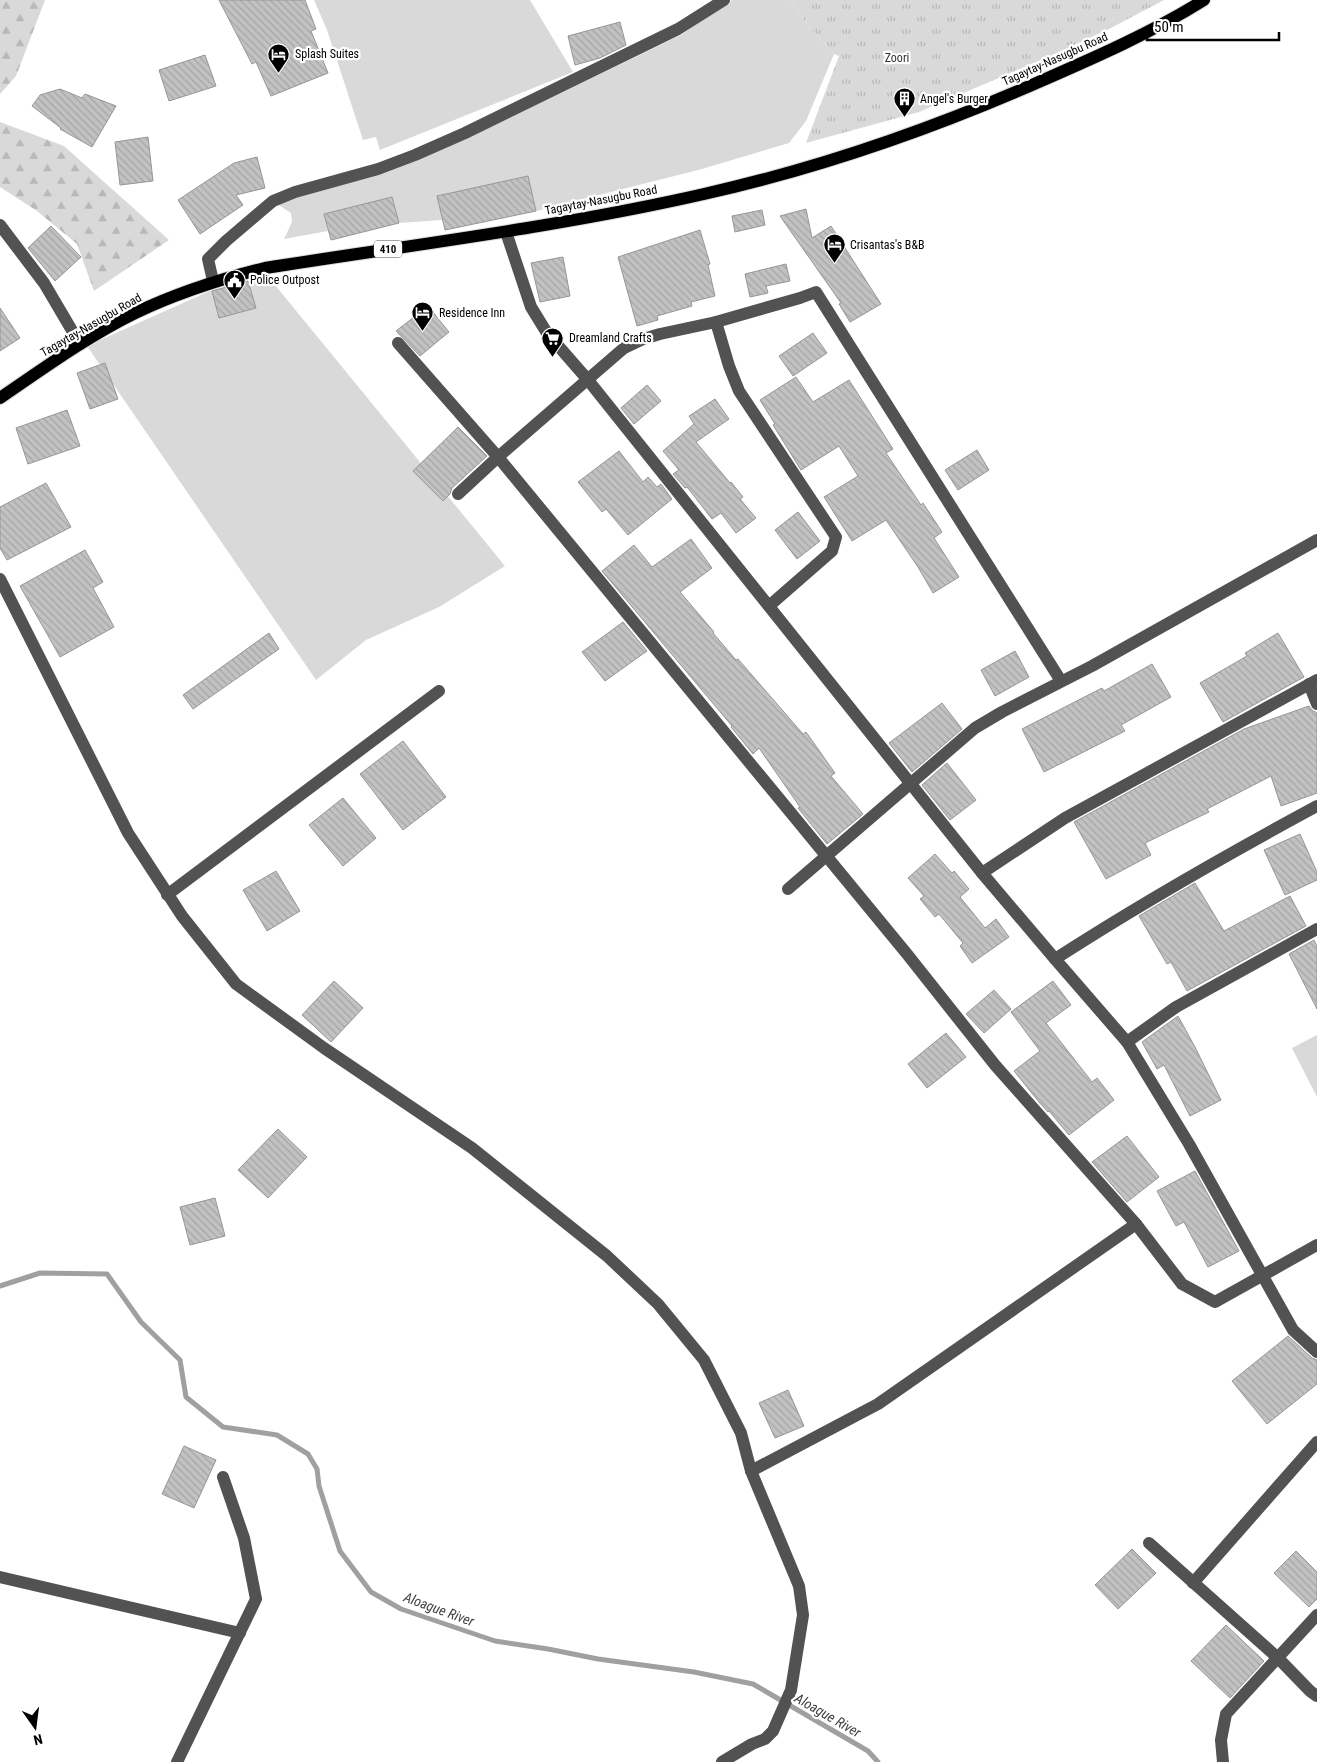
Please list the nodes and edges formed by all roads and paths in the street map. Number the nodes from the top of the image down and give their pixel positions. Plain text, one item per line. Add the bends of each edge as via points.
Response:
1 (724, 0) edge
2 (1204, 0) edge
3 (0, 225) edge
4 (506, 232) junction
5 (213, 281) junction
6 (716, 322) junction
7 (398, 343) dead end
8 (80, 344) junction
9 (588, 380) junction
10 (0, 398) edge
11 (498, 457) junction
12 (458, 494) dead end
13 (1317, 540) edge
14 (0, 579) edge
15 (768, 606) junction
16 (1061, 681) junction
17 (1313, 682) edge
18 (439, 691) dead end
19 (1317, 704) edge
20 (911, 783) junction
21 (1317, 806) edge
22 (826, 857) junction
23 (982, 872) junction
24 (788, 889) dead end
25 (167, 895) junction
26 (1317, 929) edge
27 (1055, 959) junction
28 (1128, 1042) junction
29 (1136, 1224) junction
30 (1317, 1245) edge
31 (1262, 1275) junction
32 (1317, 1352) edge
33 (1317, 1442) edge
34 (751, 1471) junction
35 (223, 1477) dead end
36 (1149, 1543) dead end
37 (0, 1578) edge
38 (1193, 1583) junction
39 (1317, 1615) edge
40 (240, 1633) junction
41 (1278, 1658) junction
42 (1317, 1696) edge
43 (177, 1762) edge
44 (722, 1762) edge
45 (1223, 1762) edge

1 - 5 street via 678,29 465,133 378,169 295,192 273,202 208,259
2 - 4 main road, Tagaytay-Nasugbu Road / 410 via 1170,21 1077,65 887,143 704,194
3 - 8 street via 44,283
4 - 5 main road, Tagaytay-Nasugbu Road / 410 via 265,268
4 - 9 street via 531,307 547,333
5 - 8 main road, Tagaytay-Nasugbu Road / 410 via 134,313
6 - 9 street via 643,339 624,348
6 - 15 street via 739,391 836,538 832,551
6 - 16 street via 816,292
7 - 11 street
8 - 10 main road, Tagaytay-Nasugbu Road / 410
9 - 11 street
9 - 15 street
11 - 12 street
11 - 22 street
13 - 16 street
14 - 25 street via 128,833
15 - 20 street
16 - 20 street via 975,728
17 - 19 street
17 - 23 street via 1065,818
18 - 25 street
20 - 22 street
20 - 23 street
21 - 27 street via 1114,921
22 - 24 street
22 - 29 street via 995,1065
23 - 27 street
25 - 34 street via 236,984 472,1148 607,1256 658,1304 704,1360 741,1433
26 - 28 street via 1176,1007
27 - 28 street
28 - 31 street
29 - 31 street via 1182,1284 1216,1302
29 - 34 street via 878,1404
30 - 31 street
31 - 32 street via 1293,1330
33 - 38 street
34 - 44 street via 799,1586 803,1615 791,1690 773,1731 765,1739
35 - 40 street via 244,1538 256,1599
36 - 38 street
37 - 40 street
38 - 41 street
39 - 41 street
40 - 43 street
41 - 42 street
41 - 45 street via 1226,1714 1221,1740

